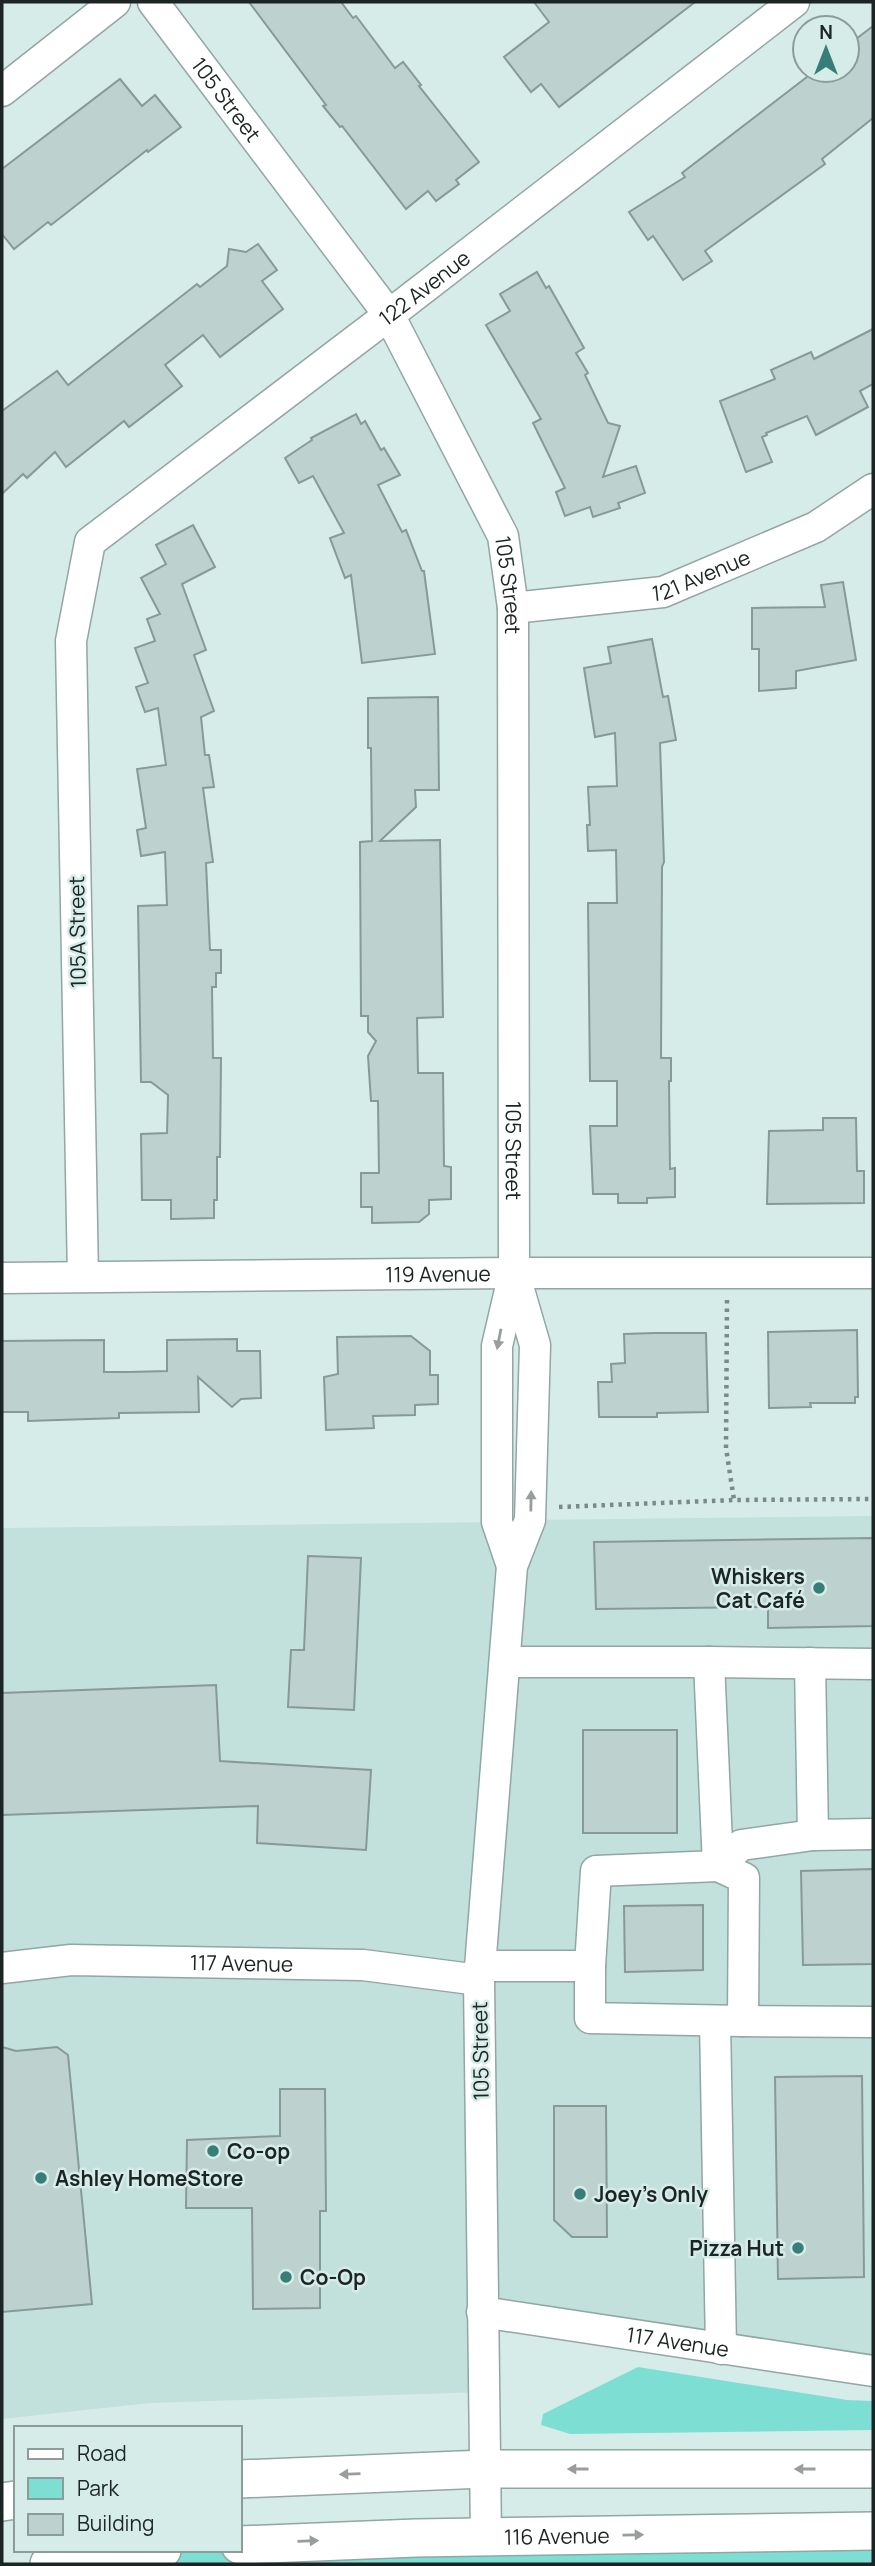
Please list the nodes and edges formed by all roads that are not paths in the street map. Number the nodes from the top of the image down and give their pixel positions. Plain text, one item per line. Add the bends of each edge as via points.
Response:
1 (115, 2) edge
2 (153, 2) edge
3 (794, 2) edge
4 (2, 91) edge
5 (389, 315) junction
6 (873, 489) edge
7 (82, 588) joint
8 (513, 608) junction
9 (514, 1273) junction
10 (873, 1273) edge
11 (83, 1277) junction
12 (2, 1278) edge
13 (505, 1662) junction
14 (709, 1662) junction
15 (810, 1663) junction
16 (873, 1664) edge
17 (873, 1834) edge
18 (813, 1835) junction
19 (718, 1866) junction
20 (590, 1966) junction
21 (2, 1968) edge
22 (479, 1973) junction
23 (729, 2021) junction
24 (873, 2022) edge
25 (482, 2312) junction
26 (720, 2350) junction
27 (873, 2371) edge
28 (484, 2469) junction
29 (873, 2469) edge
30 (242, 2479) edge
31 (873, 2531) edge
32 (486, 2537) junction
33 (242, 2545) edge
34 (146, 2552) edge
35 (49, 2564) edge

1 - 4 street
2 - 5 street, 105 Street
3 - 5 street, 122 Avenue
5 - 7 street, 122 Avenue via 90,542
5 - 8 street, 105 Street via 503,536
6 - 8 street, 121 Avenue via 816,527 663,592
7 - 11 street, 105A Street via 71,641
8 - 9 street, 105 Street
9 - 10 street, 119 Avenue
9 - 11 street, 119 Avenue
9 - 13 street, 105 Street via 535,1345 530,1520 512,1566
11 - 12 street, 119 Avenue
13 - 14 street
13 - 22 street, 105 Street
14 - 15 street
14 - 19 street
15 - 16 street
15 - 18 street
17 - 18 street
18 - 19 street via 741,1845
19 - 20 street via 596,1871
19 - 23 street via 744,1878
20 - 22 street, 117 Avenue
20 - 23 street via 590,2018
21 - 22 street, 117 Avenue via 71,1960 363,1965
22 - 25 street, 105 Street
23 - 24 street
23 - 26 street
25 - 26 street, 117 Avenue
25 - 28 street, 105 Street
26 - 27 street, 117 Avenue
29 -> 28 main road
28 -> 30 main road
28 - 32 street, 105 Street
32 -> 31 main road, 116 Avenue
33 -> 32 main road, 116 Avenue
34 - 35 main road

